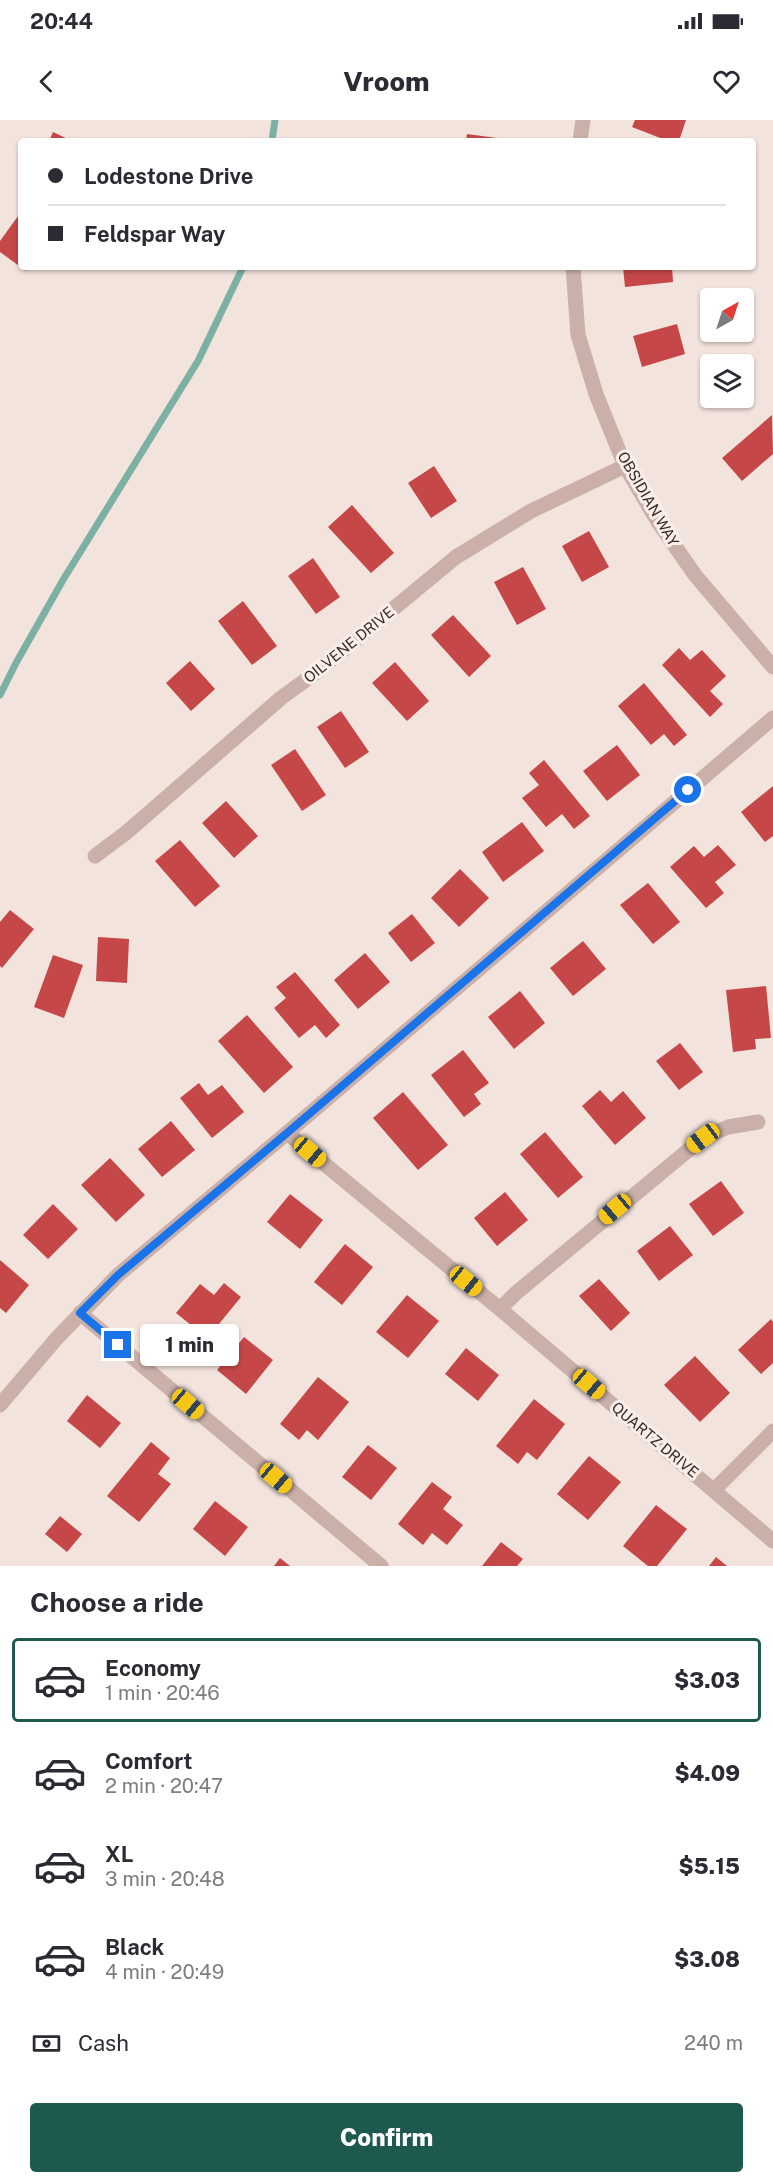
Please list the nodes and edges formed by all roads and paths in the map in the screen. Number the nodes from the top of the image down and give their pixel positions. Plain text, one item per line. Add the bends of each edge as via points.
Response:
1 (584, 120) edge
2 (581, 138) edge
3 (573, 270) edge
4 (625, 466) junction
5 (773, 667) edge
6 (773, 718) edge
7 (95, 856) dead end
8 (758, 1122) dead end
9 (287, 1133) junction
10 (500, 1309) junction
11 (80, 1313) junction
12 (0, 1405) edge
13 (773, 1431) edge
14 (714, 1490) junction
15 (773, 1541) edge
16 (381, 1566) edge

1 - 2 street
3 - 4 street, OBSIDIAN WAY via 578,335
4 - 5 street, OBSIDIAN WAY via 694,575
4 - 7 street, OILVENE DRIVE via 531,511 456,557 281,698
6 - 9 street
8 - 10 street via 703,1138
9 - 10 street, QUARTZ DRIVE
9 - 11 street via 118,1275
10 - 14 street, QUARTZ DRIVE
11 - 12 street
11 - 16 street
13 - 14 street
14 - 15 street, QUARTZ DRIVE

